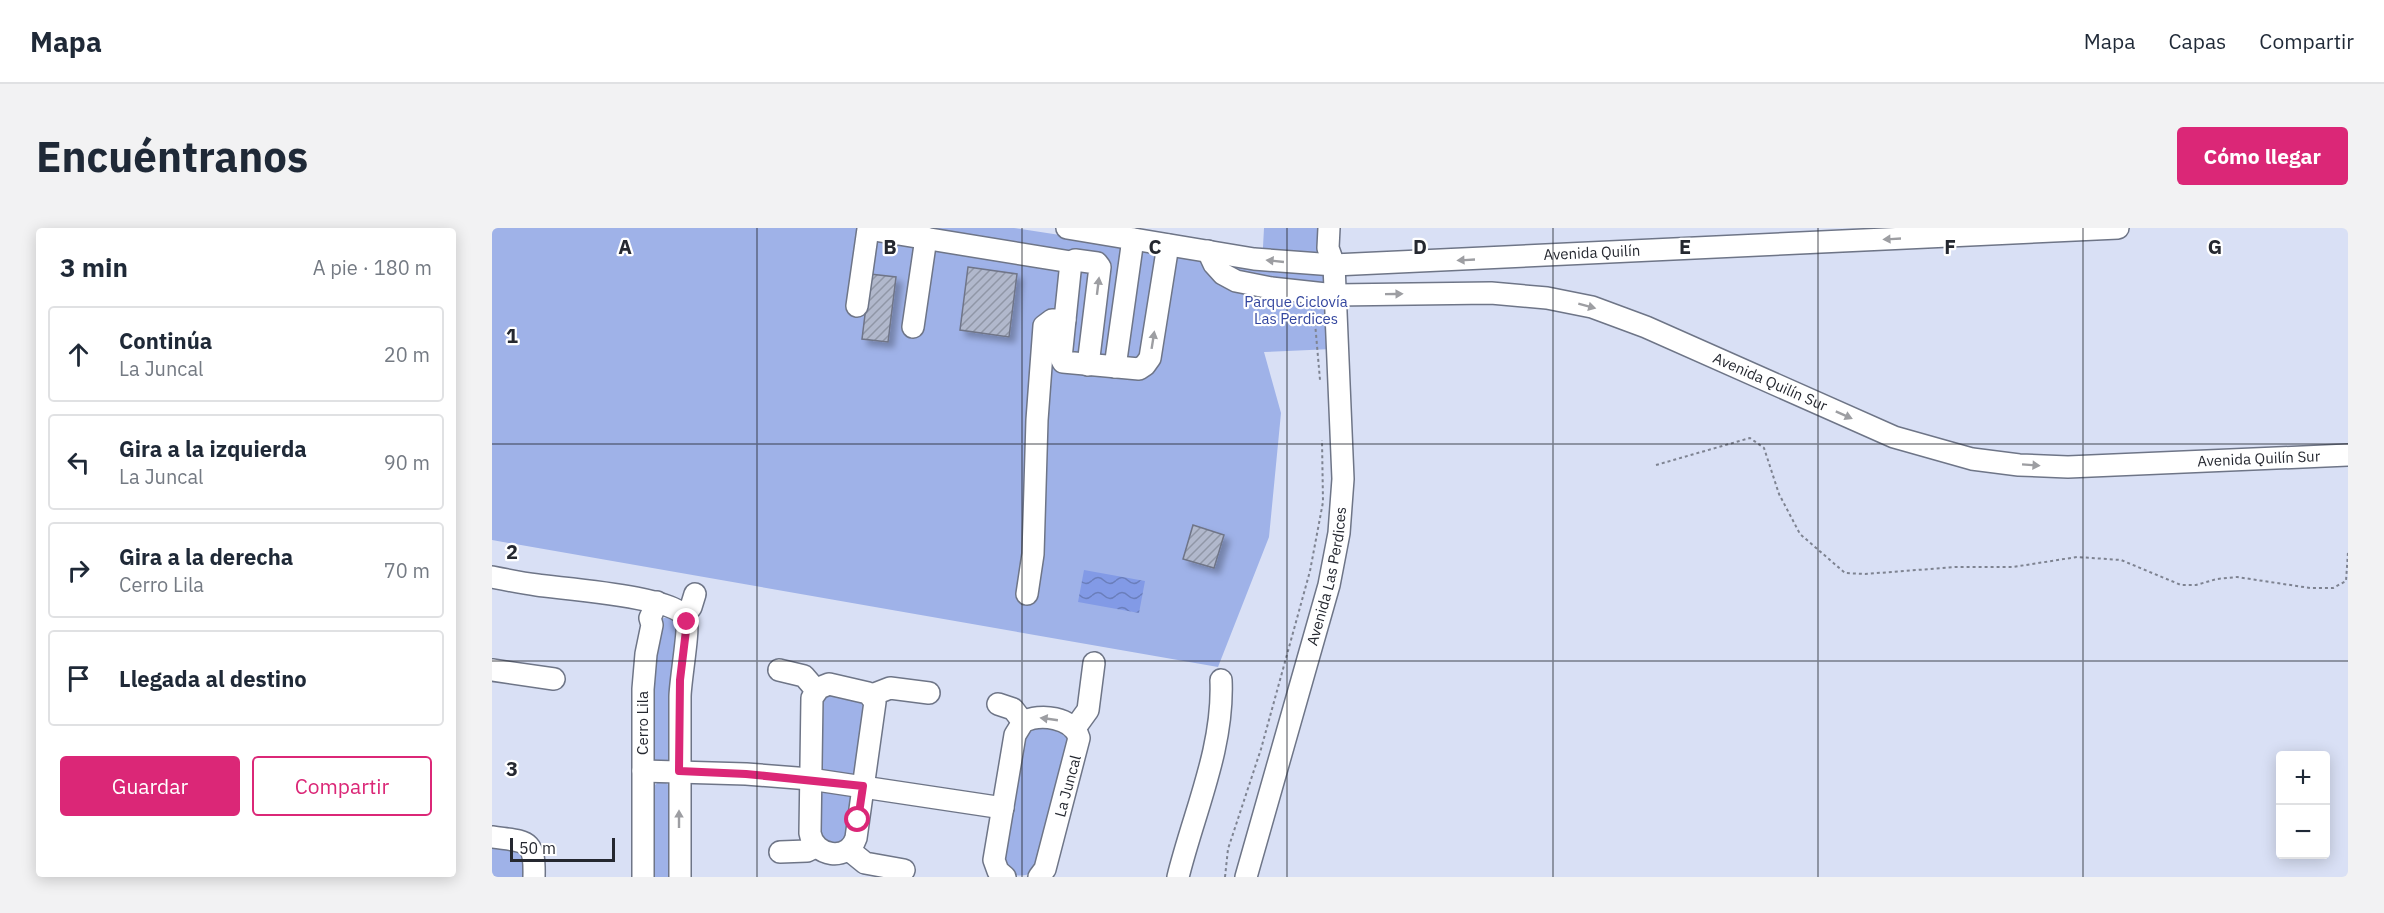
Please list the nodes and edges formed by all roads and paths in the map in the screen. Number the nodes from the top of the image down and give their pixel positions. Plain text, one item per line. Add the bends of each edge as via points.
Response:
1 (1067, 228) edge
2 (1329, 228) edge
3 (1342, 228) edge
4 (2118, 228) edge
5 (926, 238) junction
6 (1134, 239) junction
7 (1168, 245) junction
8 (1208, 251) junction
9 (1524, 258) junction
10 (1495, 259) junction
11 (1071, 262) junction
12 (1334, 265) junction
13 (1491, 293) junction
14 (1312, 294) junction
15 (1335, 295) junction
16 (1526, 296) junction
17 (857, 306) dead end
18 (1065, 320) junction
19 (913, 327) dead end
20 (1088, 365) junction
21 (1114, 367) junction
22 (1320, 389) dead end
23 (1322, 433) dead end
24 (2348, 455) edge
25 (1656, 465) dead end
26 (2348, 552) edge
27 (492, 577) edge
28 (695, 594) dead end
29 (1027, 594) dead end
30 (654, 610) junction
31 (684, 615) junction
32 (1094, 663) dead end
33 (492, 670) edge
34 (779, 670) dead end
35 (554, 679) dead end
36 (1221, 680) dead end
37 (816, 690) junction
38 (929, 693) dead end
39 (872, 695) junction
40 (998, 704) dead end
41 (1023, 722) junction
42 (1075, 728) junction
43 (643, 771) junction
44 (679, 771) junction
45 (810, 779) junction
46 (863, 786) junction
47 (1003, 808) junction
48 (492, 837) edge
49 (815, 847) junction
50 (849, 850) junction
51 (780, 852) dead end
52 (904, 870) dead end
53 (996, 875) edge
54 (534, 877) edge
55 (643, 877) edge
56 (680, 877) edge
57 (1039, 877) edge
58 (1178, 877) edge
59 (1225, 877) edge
60 (1246, 877) edge

1 - 6 street, Avenida Quilín
2 - 12 street, Avenida Las Perdices via 1328,248
3 - 12 street, Avenida Las Perdices
4 -> 9 street, Avenida Quilín
5 - 11 street
5 - 17 street via 868,229
5 - 19 street
6 - 7 street, Avenida Quilín
6 - 21 street
7 - 8 street, Avenida Quilín
21 -> 7 street via 1138,369 1150,358
12 -> 8 street, Avenida Quilín
8 - 14 street, Avenida Quilín Sur via 1223,274 1236,281
9 - 10 street, Avenida Quilín
9 - 16 street via 1521,275
10 -> 12 street, Avenida Quilín
10 - 13 street via 1497,274
11 - 18 street
20 -> 11 street via 1100,267 1096,263
12 - 15 street, Avenida Las Perdices
15 -> 13 street, Avenida Quilín Sur
13 - 16 street, Avenida Quilín Sur
14 - 15 street, Avenida Quilín Sur
14 - 22 path
15 - 60 street, Avenida Las Perdices via 1343,479 1339,533 1329,585
16 -> 24 street, Avenida Quilín Sur via 1567,301 1616,315 1894,437 1972,459 2068,467
18 - 20 street via 1063,362
18 - 29 street via 1052,320 1044,326 1033,554
20 - 21 street
23 - 59 path via 1323,502 1310,571 1261,749 1228,849
25 - 26 path via 1750,438 1764,448 1779,494 1800,534 1845,573 2013,567 2077,557 2121,560 2181,585 2237,577 2333,588 2346,580
27 - 30 street
28 - 31 street via 692,607
30 - 31 street via 675,608
30 - 43 street, Cerro Lila via 643,689
31 - 44 street via 688,629 680,680
32 - 42 street via 1088,710
33 - 35 street
34 - 37 street via 804,676
36 - 58 street via 1217,740
37 - 39 street via 829,684
37 - 45 street via 811,704
38 - 39 street via 890,688
39 - 46 street via 875,706
40 - 41 street via 1013,709
42 -> 41 street via 1067,722 1040,718
41 - 47 street via 1015,735
42 - 57 street, La Juncal via 1078,748 1046,869
43 - 44 street
43 - 55 street, Cerro Lila
44 - 45 street
56 -> 44 street
45 - 46 street
45 - 49 street via 810,833
46 - 47 street
46 - 50 street via 856,838
47 - 53 street via 995,855
48 - 54 street via 528,844 535,855
49 - 50 street via 826,853
49 - 51 street
50 - 52 street via 865,863

